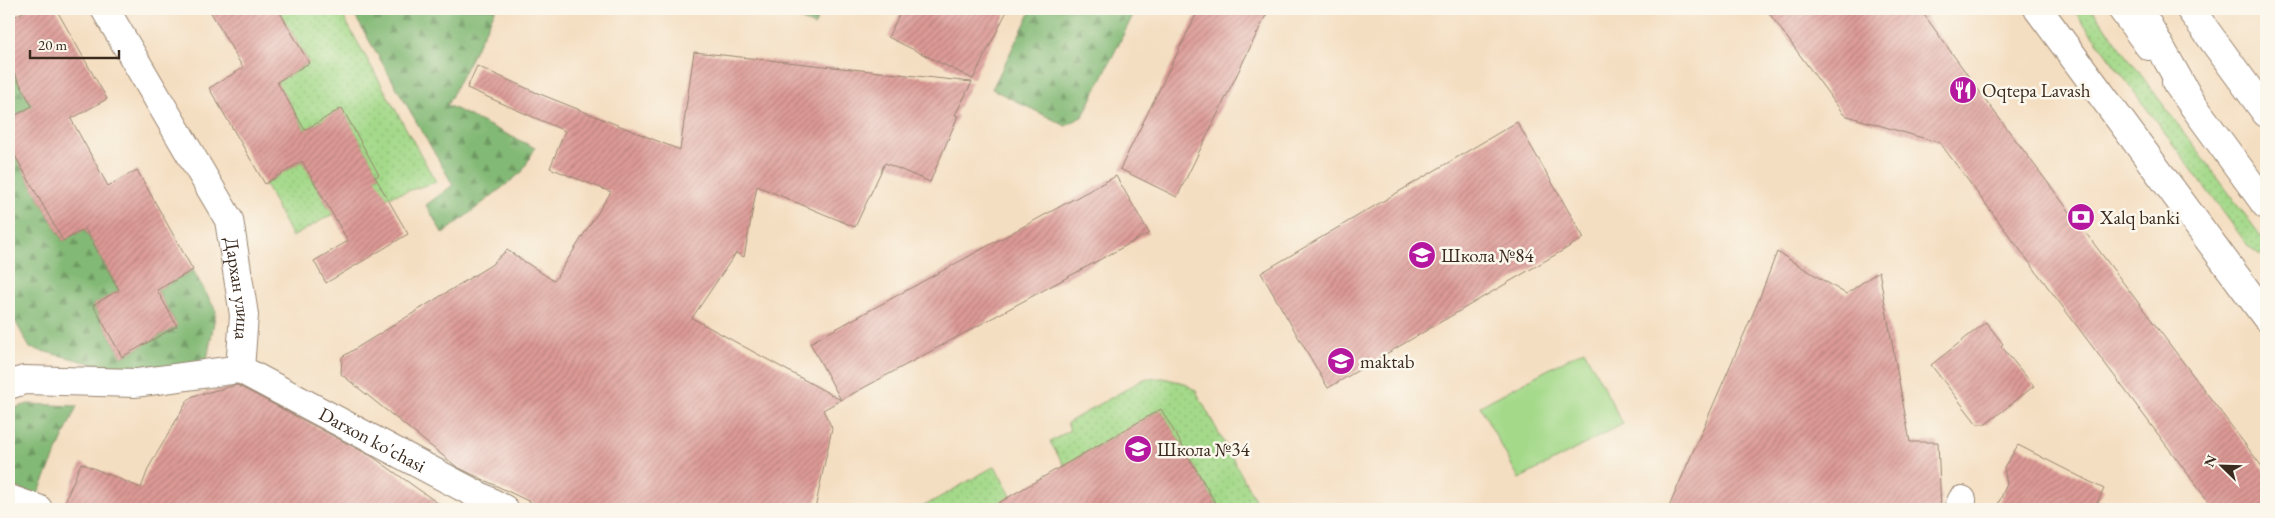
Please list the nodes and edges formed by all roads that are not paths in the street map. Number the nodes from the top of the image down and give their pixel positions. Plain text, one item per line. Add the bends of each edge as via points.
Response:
1 (105, 9) edge
2 (2038, 9) edge
3 (2122, 9) edge
4 (2139, 9) edge
5 (2190, 9) edge
6 (2191, 102) junction
7 (2266, 113) edge
8 (2266, 205) edge
9 (2266, 317) edge
10 (240, 369) junction
11 (9, 385) edge
12 (9, 499) edge
13 (38, 509) edge
14 (504, 509) edge

1 - 10 street, Дархан улица via 229,220 244,315
2 - 9 street
3 - 6 street
4 - 6 street
5 - 7 street
6 - 8 street
10 - 11 street via 136,383 24,380
10 - 14 street, Darxon ko'chasi
12 - 13 street

